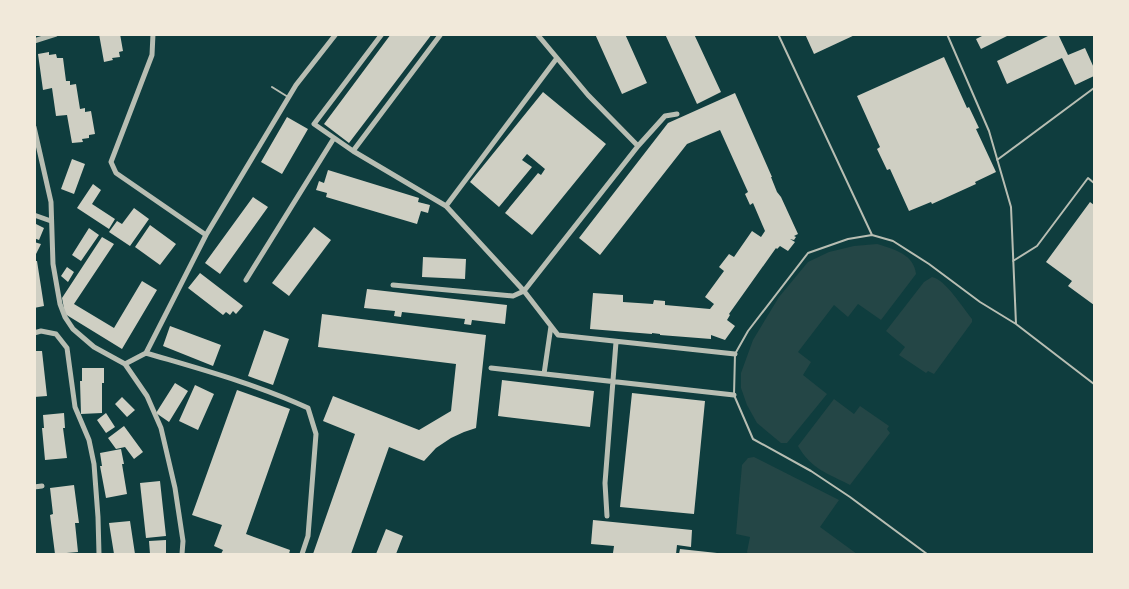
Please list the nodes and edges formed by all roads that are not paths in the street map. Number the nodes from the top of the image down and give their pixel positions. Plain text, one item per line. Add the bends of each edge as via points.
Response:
1 (56, 34) edge
2 (153, 34) edge
3 (336, 34) edge
4 (382, 34) edge
5 (441, 34) edge
6 (537, 34) edge
7 (778, 34) edge
8 (947, 34) edge
9 (34, 41) edge
10 (557, 58) junction
11 (272, 87) dead end
12 (1095, 88) edge
13 (288, 98) junction
14 (677, 114) dead end
15 (34, 127) edge
16 (334, 138) junction
17 (638, 146) junction
18 (353, 151) junction
19 (997, 160) junction
20 (1095, 183) edge
21 (446, 206) junction
22 (34, 215) edge
23 (51, 220) junction
24 (206, 235) junction
25 (872, 236) junction
26 (1013, 261) junction
27 (246, 280) dead end
28 (393, 285) dead end
29 (524, 291) junction
30 (1016, 324) junction
31 (551, 326) junction
32 (34, 333) edge
33 (616, 342) junction
34 (146, 353) junction
35 (735, 354) junction
36 (125, 364) junction
37 (491, 368) dead end
38 (544, 374) junction
39 (613, 381) junction
40 (1095, 384) edge
41 (734, 395) junction
42 (42, 486) dead end
43 (34, 487) edge
44 (607, 516) dead end
45 (99, 555) edge
46 (182, 555) edge
47 (302, 555) edge
48 (927, 555) edge

1 - 9 street
2 - 24 street via 152,55 111,162 116,173
3 - 13 street
4 - 16 street via 314,124
5 - 18 street
6 - 10 street
7 - 25 lane
8 - 19 lane via 989,131
10 - 17 street
10 - 21 street
11 - 13 lane
12 - 19 lane
13 - 24 street
14 - 17 street via 665,116
15 - 23 street via 51,202
16 - 18 street
16 - 27 street
17 - 29 street
18 - 21 street
19 - 26 lane via 1011,207
20 - 26 lane via 1088,178 1037,246
21 - 29 street
22 - 23 street
23 - 36 street via 53,264 65,317 94,347
24 - 34 street
25 - 30 lane via 893,241
25 - 35 lane via 848,239 808,253
26 - 30 lane
28 - 29 street via 513,296
29 - 31 street
30 - 40 lane
31 - 33 street via 558,335
31 - 38 street
32 - 45 street via 56,334 68,348 75,407 94,465
33 - 35 street
33 - 39 street
34 - 36 street
34 - 47 street via 308,408 316,434 308,536
35 - 41 lane
36 - 46 street via 147,396 161,428 175,488
37 - 38 street
38 - 39 street
39 - 41 street
39 - 44 street via 605,483
41 - 48 lane via 753,439 811,471
42 - 43 street

